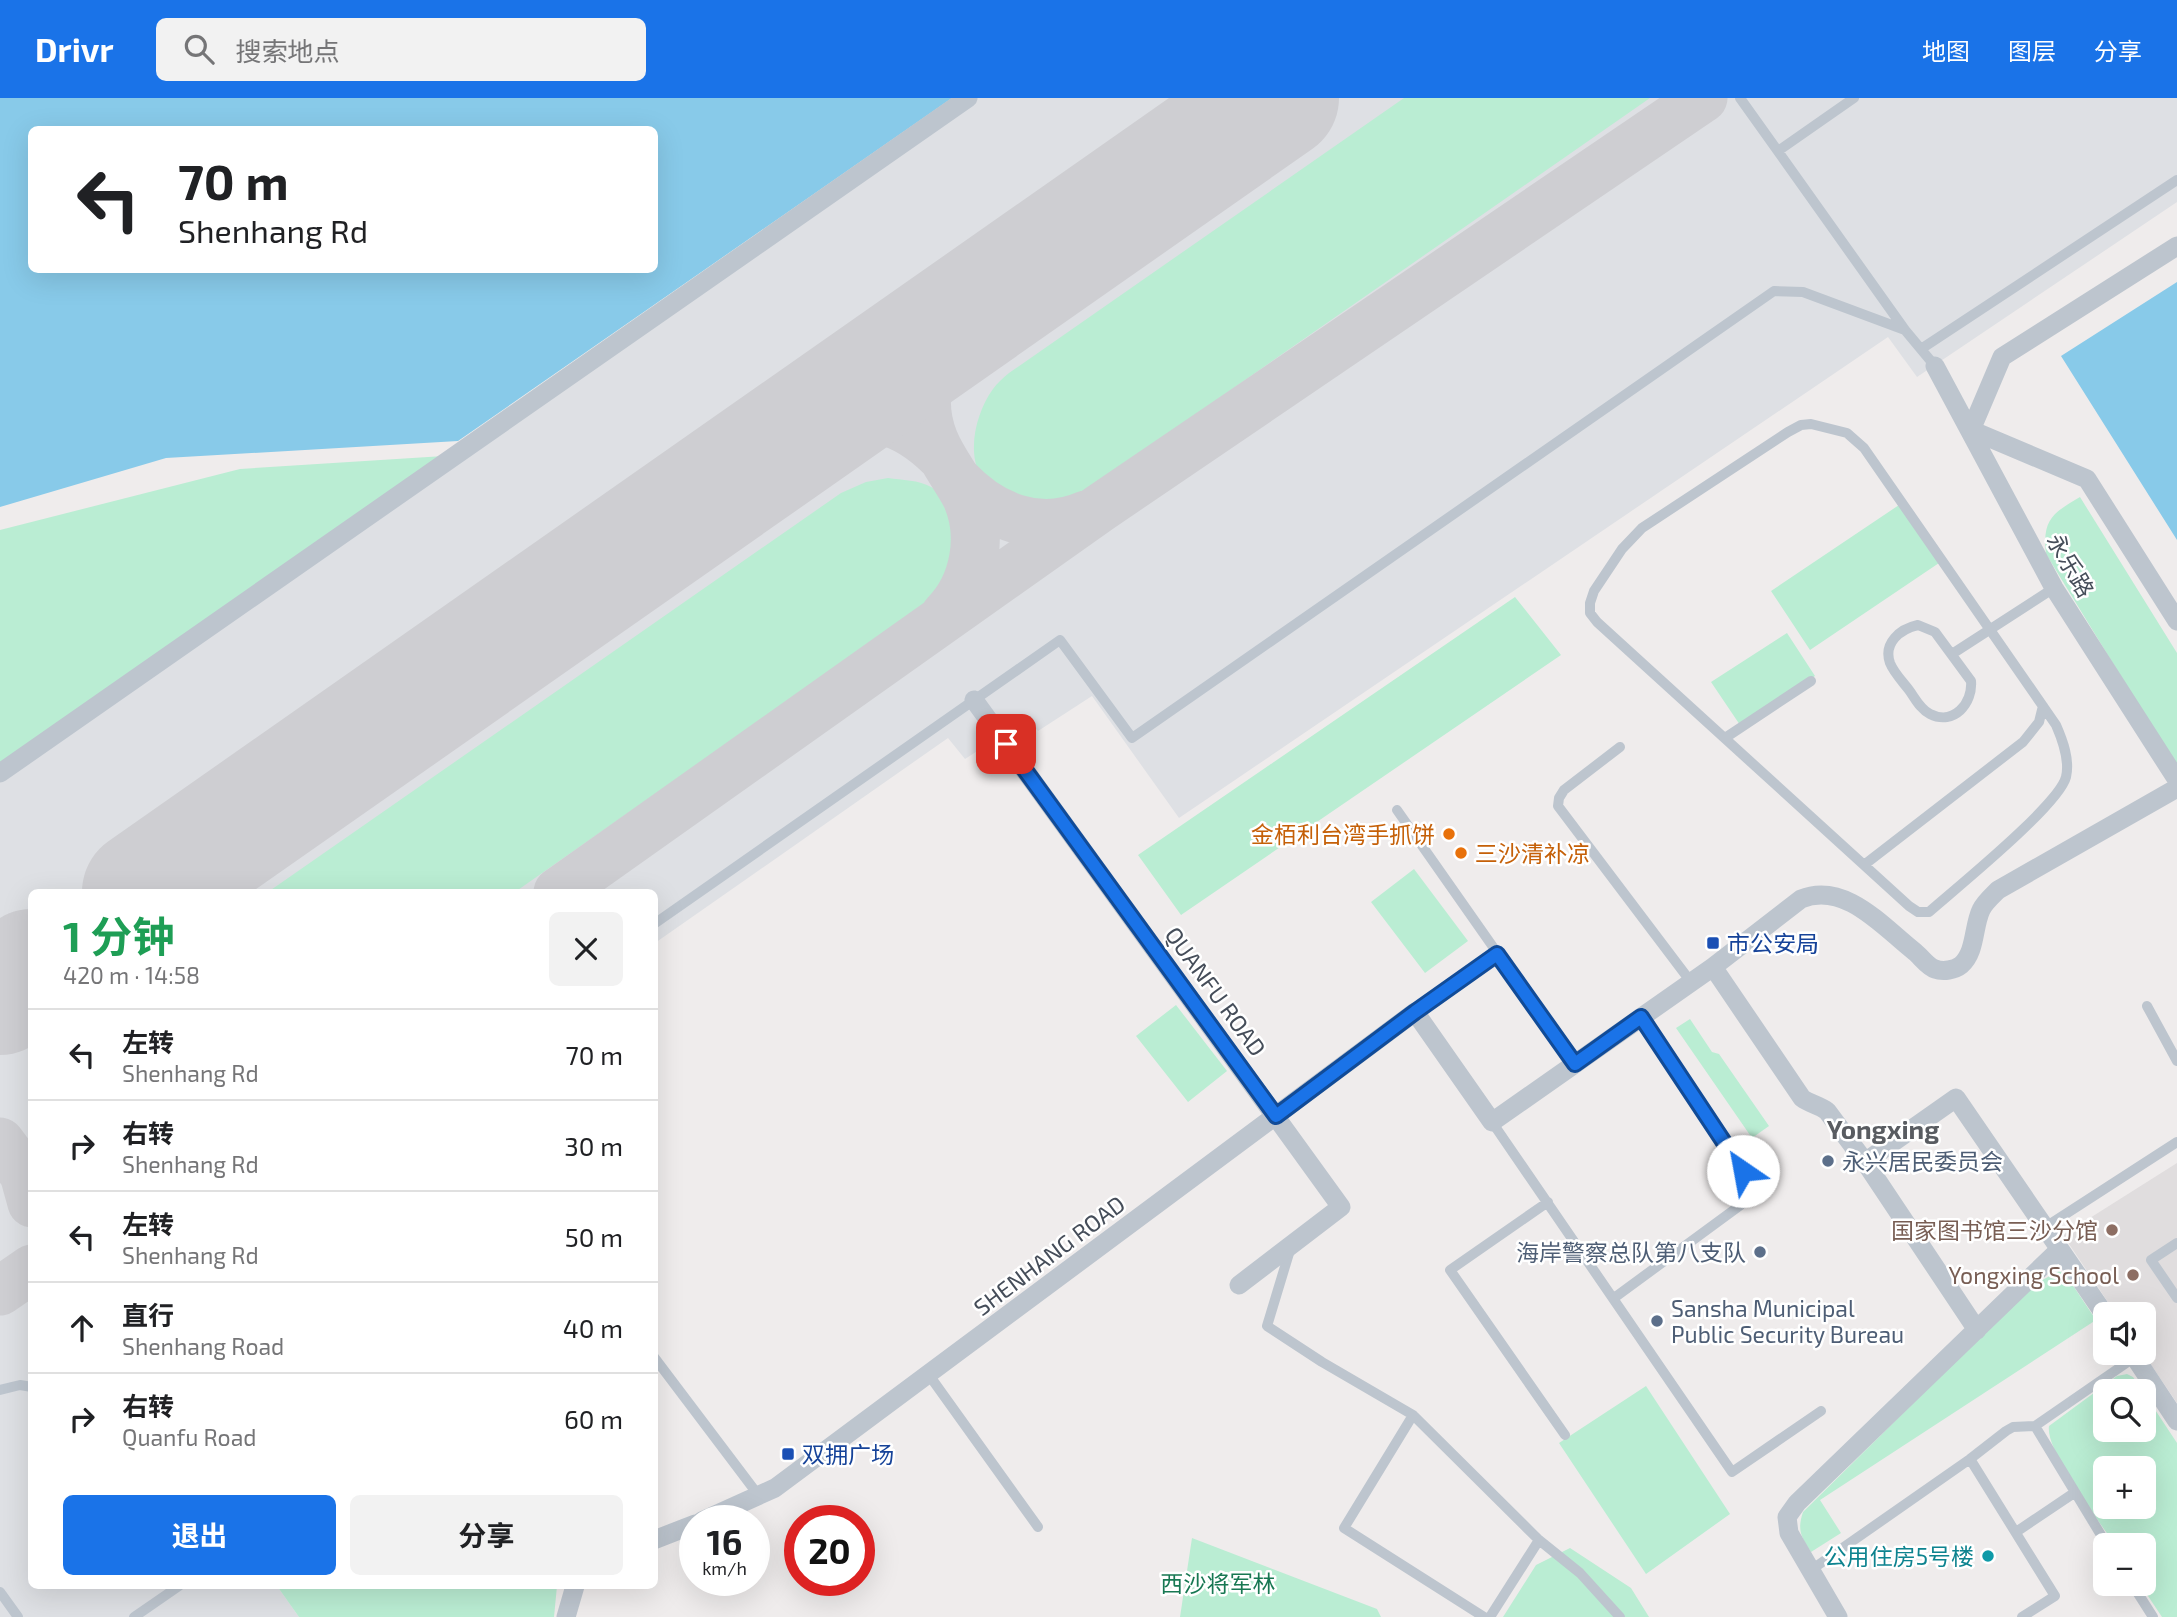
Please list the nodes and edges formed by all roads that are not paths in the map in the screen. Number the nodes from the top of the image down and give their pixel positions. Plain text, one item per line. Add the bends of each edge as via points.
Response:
1 (968, 98) edge
2 (1740, 98) edge
3 (1854, 98) edge
4 (1777, 151) junction
5 (2177, 180) edge
6 (2177, 246) edge
7 (1905, 330) junction
8 (1921, 349) junction
9 (1935, 366) joint
10 (1971, 430) junction
11 (2054, 588) junction
12 (2177, 621) edge
13 (1990, 630) junction
14 (1952, 654) junction
15 (1811, 681) dead end
16 (974, 700) junction
17 (2043, 706) junction
18 (1725, 738) junction
19 (1620, 747) dead end
20 (0, 773) edge
21 (2177, 780) edge
22 (2177, 788) edge
23 (1397, 810) dead end
24 (1864, 865) junction
25 (658, 920) edge
26 (1497, 954) junction
27 (1713, 967) junction
28 (1691, 982) junction
29 (2147, 1006) dead end
30 (1415, 1012) junction
31 (1641, 1017) junction
32 (2177, 1061) edge
33 (1575, 1064) junction
34 (1276, 1116) junction
35 (1492, 1122) junction
36 (2177, 1142) edge
37 (1865, 1162) junction
38 (1548, 1202) junction
39 (2044, 1228) junction
40 (2177, 1242) edge
41 (1293, 1243) junction
42 (2059, 1250) junction
43 (1239, 1285) dead end
44 (1614, 1298) junction
45 (2177, 1298) edge
46 (2096, 1302) edge
47 (1977, 1330) junction
48 (658, 1362) edge
49 (2120, 1365) edge
50 (2141, 1365) edge
51 (929, 1375) junction
52 (28, 1386) edge
53 (0, 1390) edge
54 (1821, 1411) dead end
55 (1413, 1415) junction
56 (2177, 1421) edge
57 (2035, 1426) junction
58 (1565, 1435) dead end
59 (1970, 1459) junction
60 (2074, 1493) junction
61 (759, 1497) junction
62 (740, 1505) edge
63 (1038, 1527) dead end
64 (679, 1530) edge
65 (2016, 1532) junction
66 (2099, 1533) edge
67 (658, 1538) edge
68 (1539, 1540) junction
69 (1811, 1570) junction
70 (172, 1589) edge
71 (574, 1589) edge
72 (0, 1592) edge
73 (2140, 1596) edge
74 (18, 1617) edge
75 (134, 1617) edge
76 (566, 1617) edge
77 (1484, 1617) edge
78 (1490, 1617) edge
79 (1620, 1617) edge
80 (1838, 1617) edge
81 (2022, 1617) edge
82 (2153, 1617) edge

1 - 20 street
2 - 4 lane
3 - 4 lane
4 - 7 lane
5 - 8 lane
6 - 10 street via 2002,357
7 - 8 lane
7 - 16 lane via 1803,292 1774,291 1132,738 1060,640
8 - 9 lane
9 - 10 street, 永乐路
10 - 11 street, 永乐路
10 - 12 street via 2087,479
11 - 13 lane
11 - 21 street, 永乐路
13 - 14 lane
13 - 17 lane
13 - 18 lane via 1857,440 1835,430 1801,425 1642,528 1622,549 1590,603 1597,622
14 - 14 lane via 1935,632 1917,625 1893,638 1888,656 1922,708 1938,717 1964,708 1972,691 1971,681
15 - 18 lane
16 - 25 lane
16 - 34 street, QUANFU ROAD
17 - 24 lane via 2039,722 2023,742
17 - 24 lane via 2064,744 2066,778 2046,807 1929,912 1909,906
18 - 24 lane
19 - 28 lane via 1564,790 1558,806
22 - 27 street via 1998,890 1981,909 1970,951 1961,965 1951,970 1935,969 1864,910 1826,894 1801,899
23 - 26 lane
26 - 30 lane
26 - 33 lane
27 - 28 street
27 - 37 street via 1802,1098 1827,1111
28 - 31 street
29 - 32 lane
30 - 34 street, SHENHANG ROAD
30 - 35 street
31 - 33 street
31 - 44 lane via 1757,1193
33 - 35 street
34 - 41 street, QUANFU ROAD via 1341,1207
34 - 51 street, SHENHANG ROAD
35 - 38 lane
36 - 39 lane
37 - 39 street via 1956,1098
37 - 47 street
38 - 44 lane
38 - 58 lane via 1450,1270
39 - 42 street
40 - 45 lane via 2151,1260
41 - 43 street, QUANFU ROAD
41 - 55 lane via 1266,1326
42 - 46 street
42 - 47 street
44 - 54 lane via 1732,1472
47 - 69 street via 1787,1517 1788,1533
48 - 61 lane
49 - 57 lane
50 - 56 street
51 - 61 street, SHENHANG ROAD
51 - 63 lane
52 - 53 lane
55 - 68 lane
55 - 77 lane via 1345,1528
57 - 59 lane via 2013,1427
57 - 60 lane
59 - 65 lane
59 - 69 lane
60 - 65 lane
60 - 66 lane
61 - 62 street, SHENHANG ROAD
64 - 67 street
65 - 81 lane via 2055,1596
68 - 78 lane
68 - 79 lane via 1580,1573
69 - 80 street
70 - 75 lane
71 - 76 street
72 - 74 lane
73 - 82 lane

